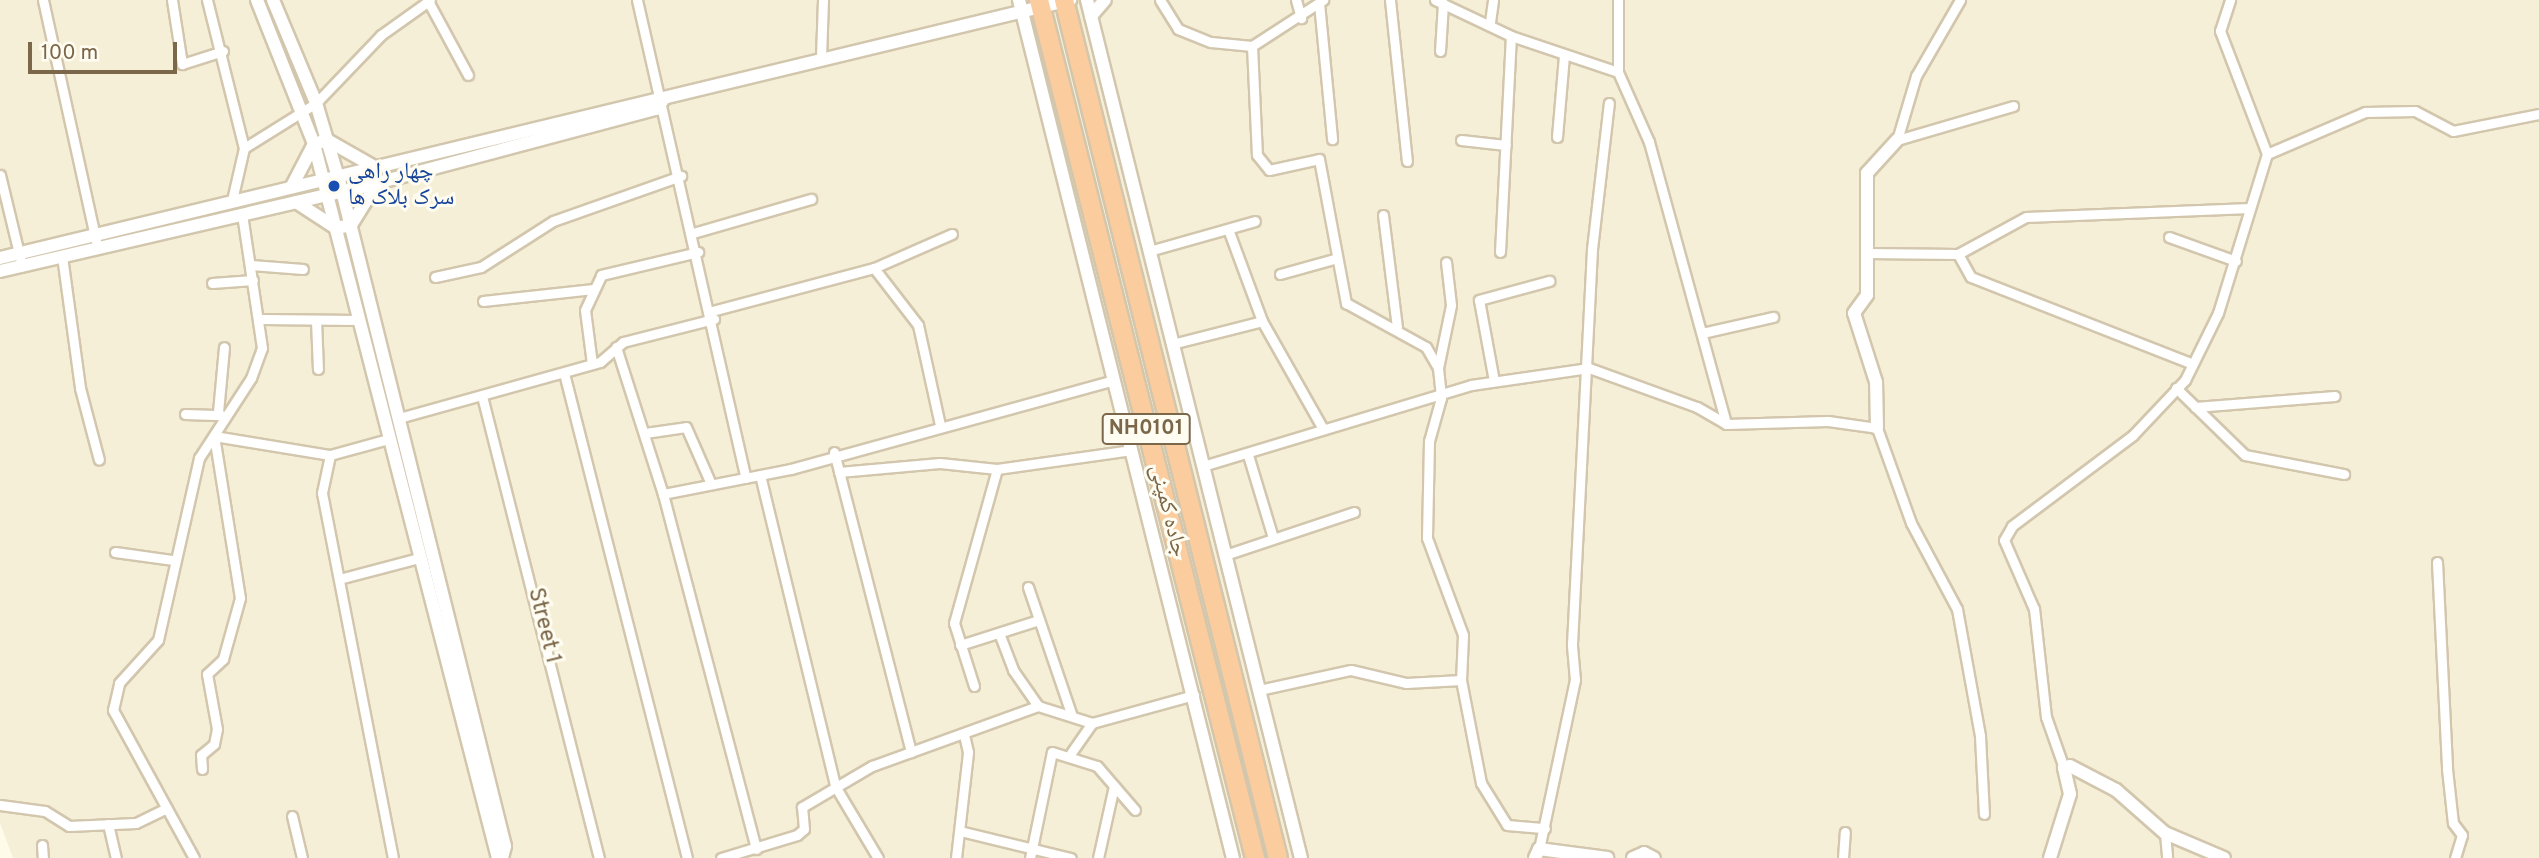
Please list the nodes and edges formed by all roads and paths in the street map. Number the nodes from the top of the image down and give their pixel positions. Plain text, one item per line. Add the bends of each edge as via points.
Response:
1 (43, 0) edge
2 (172, 0) edge
3 (207, 0) edge
4 (257, 0) edge
5 (273, 0) edge
6 (637, 0) edge
7 (823, 0) edge
8 (1087, 0) edge
9 (1105, 0) edge
10 (1160, 0) edge
11 (1296, 0) edge
12 (1390, 0) edge
13 (1493, 0) edge
14 (1618, 0) edge
15 (1960, 0) edge
16 (2230, 0) edge
17 (429, 1) edge
18 (1067, 1) edge
19 (1321, 1) edge
20 (1439, 1) edge
21 (1040, 4) edge
22 (1021, 6) edge
23 (1091, 16) junction
24 (1301, 18) junction
25 (1490, 22) junction
26 (1511, 36) junction
27 (1252, 46) junction
28 (223, 51) junction
29 (1440, 51) dead end
30 (1564, 55) junction
31 (821, 57) junction
32 (1618, 72) junction
33 (468, 75) dead end
34 (663, 100) junction
35 (316, 103) junction
36 (1609, 103) dead end
37 (2013, 106) dead end
38 (303, 113) junction
39 (2539, 114) edge
40 (1557, 137) dead end
41 (1332, 139) dead end
42 (327, 140) junction
43 (1461, 140) dead end
44 (1898, 140) junction
45 (314, 144) junction
46 (1506, 145) junction
47 (244, 148) junction
48 (2267, 154) junction
49 (1407, 161) dead end
50 (373, 166) junction
51 (0, 174) edge
52 (338, 175) junction
53 (681, 176) junction
54 (323, 179) junction
55 (377, 183) junction
56 (292, 186) junction
57 (342, 191) junction
58 (327, 195) junction
59 (811, 199) dead end
60 (232, 201) junction
61 (296, 202) junction
62 (2250, 208) junction
63 (242, 214) junction
64 (1383, 215) dead end
65 (1255, 221) dead end
66 (351, 225) junction
67 (335, 228) junction
68 (1228, 229) junction
69 (693, 233) junction
70 (952, 234) dead end
71 (2169, 237) dead end
72 (96, 241) junction
73 (1149, 251) junction
74 (698, 252) junction
75 (1500, 252) dead end
76 (1867, 253) junction
77 (1958, 254) junction
78 (62, 256) junction
79 (0, 258) edge
80 (1334, 259) junction
81 (20, 260) junction
82 (2236, 261) junction
83 (1446, 262) dead end
84 (251, 265) junction
85 (874, 268) junction
86 (303, 269) dead end
87 (0, 271) edge
88 (1280, 275) dead end
89 (435, 277) dead end
90 (254, 280) junction
91 (1549, 281) dead end
92 (212, 282) dead end
93 (593, 289) junction
94 (483, 301) dead end
95 (713, 315) junction
96 (1773, 317) dead end
97 (262, 319) junction
98 (316, 320) junction
99 (357, 320) junction
100 (1262, 321) junction
101 (1396, 327) junction
102 (1702, 332) junction
103 (1172, 344) junction
104 (616, 346) junction
105 (224, 347) dead end
106 (2193, 364) junction
107 (592, 365) junction
108 (1438, 368) junction
109 (1589, 368) junction
110 (318, 369) dead end
111 (564, 373) junction
112 (1114, 380) junction
113 (1494, 381) junction
114 (2176, 388) junction
115 (482, 396) junction
116 (2334, 396) dead end
117 (1441, 398) junction
118 (2194, 407) junction
119 (185, 414) dead end
120 (222, 415) junction
121 (399, 418) junction
122 (1726, 424) junction
123 (940, 425) junction
124 (1877, 428) junction
125 (1323, 429) junction
126 (645, 433) junction
127 (214, 436) junction
128 (388, 439) junction
129 (1132, 450) junction
130 (834, 452) junction
131 (330, 455) junction
132 (1248, 455) junction
133 (99, 460) dead end
134 (1203, 466) junction
135 (997, 469) junction
136 (839, 472) junction
137 (2344, 474) dead end
138 (760, 475) junction
139 (746, 478) junction
140 (711, 484) junction
141 (663, 494) junction
142 (1354, 512) dead end
143 (1273, 538) junction
144 (114, 552) dead end
145 (1226, 555) junction
146 (418, 558) junction
147 (173, 560) junction
148 (2437, 562) dead end
149 (339, 579) junction
150 (1028, 587) dead end
151 (1039, 620) junction
152 (999, 633) junction
153 (960, 645) junction
154 (1461, 680) junction
155 (974, 686) dead end
156 (1259, 690) junction
157 (1194, 695) junction
158 (1038, 706) junction
159 (1072, 716) junction
160 (1092, 723) junction
161 (964, 735) junction
162 (911, 752) junction
163 (1071, 753) junction
164 (2064, 768) junction
165 (202, 769) dead end
166 (835, 786) junction
167 (1114, 786) junction
168 (0, 805) edge
169 (167, 808) junction
170 (1135, 810) dead end
171 (1984, 814) dead end
172 (292, 816) dead end
173 (108, 824) junction
174 (1545, 828) junction
175 (960, 831) junction
176 (1845, 832) dead end
177 (2165, 833) junction
178 (42, 845) dead end
179 (756, 849) junction
180 (1031, 853) edge
181 (1537, 853) edge
182 (2460, 857) edge
183 (43, 858) edge
184 (116, 858) edge
185 (194, 858) edge
186 (302, 858) edge
187 (393, 858) edge
188 (500, 858) edge
189 (599, 858) edge
190 (687, 858) edge
191 (721, 858) edge
192 (878, 858) edge
193 (957, 858) edge
194 (1071, 858) edge
195 (1098, 858) edge
196 (1233, 858) edge
197 (1255, 858) edge
198 (1278, 858) edge
199 (1301, 858) edge
200 (1607, 858) edge
201 (1633, 858) edge
202 (1654, 858) edge
203 (1843, 858) edge
204 (2050, 858) edge
205 (2167, 858) edge
206 (2224, 858) edge

1 - 72 street
2 - 28 street via 182,64
3 - 28 street
4 - 38 street
5 - 35 street
6 - 34 street
7 - 31 street
8 - 23 street
9 - 23 street
10 - 27 street via 1178,29 1211,42
11 - 24 street
12 - 49 street
13 - 25 street
14 - 32 street
15 - 44 street via 1916,76
16 - 48 street via 2220,31
17 - 33 street
17 - 35 street via 381,35
18 - 21 street
18 - 198 highway, جاده کمپنی / NH0101
19 - 24 street
19 - 41 street
20 - 25 street
20 - 29 street
21 - 22 street
21 - 197 highway, جاده کمپنی / NH0101
22 - 31 street
22 - 112 street
23 - 73 street
24 - 27 street
25 - 26 street
26 - 30 street
26 - 46 street
27 - 80 street via 1257,155 1269,170 1319,159
28 - 47 street
30 - 32 street
30 - 40 street
31 - 34 street
32 - 102 street via 1649,142
34 - 50 street via 652,97
34 - 53 street
34 - 55 street via 656,109
35 - 38 street
35 - 42 street
36 - 109 street via 1592,249
37 - 44 street
38 - 45 street
38 - 47 street
39 - 48 street via 2453,131 2415,111 2365,112
42 - 45 street
42 - 50 street
42 - 52 street
43 - 46 street
44 - 76 street via 1867,173
45 - 54 street
45 - 56 street
46 - 75 street
47 - 60 street
48 - 62 street
50 - 52 street
51 - 81 street
52 - 54 street
52 - 57 street
53 - 69 street
53 - 89 street via 553,221 481,267
54 - 56 street
54 - 58 street
55 - 57 street
55 - 66 street
56 - 60 street
57 - 58 street
57 - 66 street
58 - 61 street
58 - 67 street
59 - 69 street
60 - 72 street
61 - 63 street
61 - 67 street
62 - 77 street via 2026,217
62 - 82 street
63 - 72 street
63 - 84 street
64 - 101 street
65 - 68 street
66 - 67 street
66 - 121 street
67 - 99 street
68 - 73 street
68 - 100 street
69 - 74 street
70 - 85 street
71 - 82 street
72 - 78 street
72 - 81 street
73 - 103 street
74 - 93 street via 606,272
74 - 95 street
76 - 77 street
76 - 124 street via 1867,295 1854,313 1876,382
77 - 106 street via 1971,277
78 - 81 street
78 - 133 street via 80,388
79 - 81 street
80 - 88 street
80 - 101 street via 1351,309
81 - 87 street
82 - 106 street
83 - 108 street via 1451,305
84 - 86 street
84 - 90 street
85 - 95 street
85 - 123 street via 918,325
90 - 92 street
90 - 97 street
91 - 113 street via 1479,300
93 - 94 street
93 - 107 street via 584,332
95 - 104 street
95 - 139 street
96 - 102 street
97 - 98 street
97 - 120 street via 262,348
98 - 99 street
98 - 110 street
99 - 128 street
100 - 103 street
100 - 125 street
101 - 108 street via 1426,348
102 - 122 street
103 - 134 street
104 - 107 street
104 - 126 street
105 - 120 street
106 - 114 street
107 - 111 street
108 - 117 street
109 - 113 street
109 - 122 street via 1698,407
109 - 174 street via 1572,644 1576,680
111 - 115 street
111 - 190 street
112 - 123 street
112 - 129 street
113 - 117 street
114 - 118 street
114 - 164 street via 2133,435 2011,526 2004,540 2034,609 2046,717
115 - 121 street
115 - 189 street, Street 1
116 - 118 street
117 - 125 street
117 - 154 street via 1429,441 1427,538 1461,628
118 - 137 street via 2245,455
119 - 120 street
120 - 127 street
121 - 188 street via 505,846
122 - 124 street via 1828,421
123 - 130 street
124 - 171 street via 1911,523 1957,609 1980,736
125 - 132 street
126 - 140 street via 686,427
126 - 141 street
127 - 131 street
127 - 147 street via 199,458
127 - 165 street via 240,598 223,659 207,674 217,729 214,744 201,755
128 - 131 street
128 - 146 street
129 - 135 street
129 - 157 street
130 - 136 street
130 - 138 street
131 - 149 street via 321,493
132 - 134 street
132 - 143 street
134 - 145 street
135 - 136 street via 940,463
135 - 153 street via 968,584 960,588 954,623
136 - 162 street
138 - 139 street
138 - 166 street
139 - 140 street
140 - 141 street
141 - 179 street
142 - 143 street
143 - 145 street
144 - 147 street
145 - 156 street
146 - 149 street
146 - 188 street
147 - 169 street via 158,640 119,683 113,710
148 - 182 street via 2447,769 2453,823 2462,835
149 - 187 street
150 - 151 street
151 - 152 street
151 - 159 street
152 - 153 street
152 - 158 street via 1013,670
153 - 155 street
154 - 156 street via 1406,683 1351,670
154 - 174 street via 1481,783 1507,825
156 - 199 street
157 - 160 street
157 - 196 street
158 - 159 street
158 - 161 street
159 - 160 street
160 - 163 street
161 - 162 street
161 - 175 street via 968,752
162 - 166 street
163 - 167 street via 1097,766
163 - 180 street via 1052,752 1047,761
164 - 177 street via 2108,785
164 - 204 street via 2070,794
166 - 179 street via 802,807 804,829 797,835
166 - 192 street
167 - 170 street
167 - 195 street
168 - 173 street via 45,811 64,825
169 - 173 street via 136,823
169 - 185 street
172 - 186 street
173 - 184 street
174 - 181 street
175 - 180 street
175 - 193 street
176 - 203 street
177 - 205 street
177 - 206 street
178 - 183 street
179 - 191 street
180 - 194 street
181 - 200 street
201 - 202 street via 1644,853

